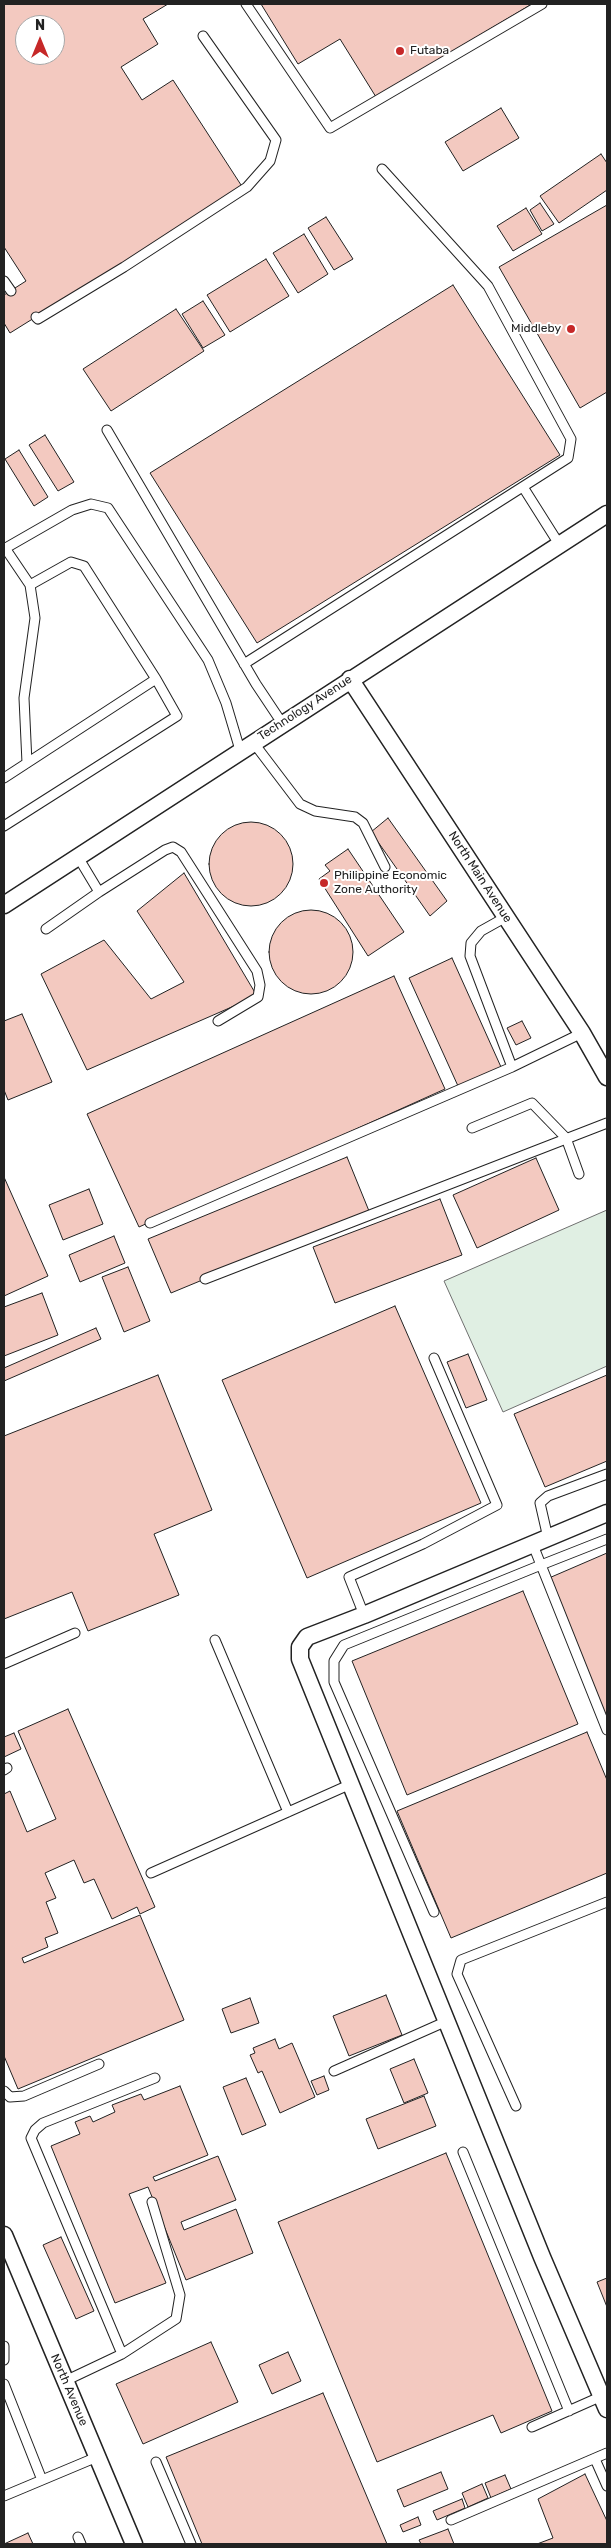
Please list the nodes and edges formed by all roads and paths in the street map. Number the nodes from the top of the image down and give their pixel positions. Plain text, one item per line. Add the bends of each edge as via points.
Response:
1 (246, 4) edge
2 (542, 4) edge
3 (203, 36) dead end
4 (382, 169) dead end
5 (4, 281) edge
6 (11, 291) dead end
7 (36, 317) dead end
8 (108, 430) dead end
9 (523, 487) junction
10 (607, 514) edge
11 (560, 544) junction
12 (5, 548) edge
13 (30, 585) junction
14 (244, 664) junction
15 (156, 679) junction
16 (350, 679) junction
17 (282, 723) junction
18 (246, 746) junction
19 (27, 763) junction
20 (4, 778) edge
21 (4, 826) edge
22 (78, 857) junction
23 (386, 867) dead end
24 (99, 892) junction
25 (4, 905) edge
26 (506, 917) junction
27 (46, 929) dead end
28 (218, 1020) dead end
29 (582, 1033) junction
30 (512, 1067) junction
31 (607, 1077) edge
32 (607, 1123) edge
33 (472, 1128) dead end
34 (566, 1138) junction
35 (579, 1174) dead end
36 (150, 1223) dead end
37 (205, 1280) dead end
38 (434, 1358) dead end
39 (607, 1474) edge
40 (607, 1512) edge
41 (607, 1539) edge
42 (541, 1542) junction
43 (541, 1566) junction
44 (364, 1615) junction
45 (75, 1633) dead end
46 (215, 1640) dead end
47 (4, 1664) edge
48 (607, 1730) edge
49 (351, 1784) junction
50 (288, 1812) junction
51 (151, 1873) dead end
52 (607, 1902) edge
53 (434, 1912) dead end
54 (447, 2021) junction
55 (99, 2064) dead end
56 (334, 2071) dead end
57 (155, 2078) dead end
58 (4, 2092) edge
59 (516, 2106) dead end
60 (463, 2152) dead end
61 (152, 2202) dead end
62 (4, 2235) edge
63 (4, 2346) edge
64 (122, 2354) junction
65 (4, 2360) edge
66 (65, 2380) junction
67 (4, 2384) edge
68 (604, 2403) edge
69 (569, 2411) junction
70 (532, 2427) dead end
71 (607, 2453) edge
72 (97, 2457) junction
73 (595, 2459) junction
74 (156, 2462) dead end
75 (42, 2480) junction
76 (607, 2486) edge
77 (4, 2496) edge
78 (451, 2520) dead end
79 (134, 2544) edge
80 (192, 2544) edge

1 - 2 lane via 330,128
3 - 7 lane via 276,140 270,161 247,187 124,267 38,319
4 - 9 lane via 488,286 571,439 568,458
5 - 6 lane
8 - 14 lane
9 - 11 lane
9 - 14 lane
10 - 11 street, Technology Avenue
11 - 16 street, Technology Avenue
12 - 13 lane
12 - 18 lane via 72,510 91,504 108,508 208,660
13 - 15 lane via 71,562 84,566
13 - 19 lane via 35,618 24,698
14 - 17 lane
15 - 19 lane
15 - 21 lane via 177,716
16 - 17 street, Technology Avenue
16 - 26 street, North Main Avenue
17 - 18 street, Technology Avenue
18 - 22 street, Technology Avenue
18 - 23 lane via 300,804 355,817 363,823
19 - 20 lane
22 - 24 lane
22 - 25 street, Technology Avenue
24 - 27 lane
24 - 28 lane via 165,850 173,847 181,852 256,971 260,985 258,996
26 - 29 street, North Main Avenue
26 - 30 lane via 481,931 471,943 470,956
29 - 30 lane
29 - 31 street, North Main Avenue
30 - 36 lane
32 - 34 lane
33 - 34 lane via 532,1103
34 - 35 lane
34 - 37 lane
38 - 44 lane via 497,1505 423,1544 349,1577
39 - 42 lane via 548,1496 540,1503
40 - 42 street
41 - 43 lane
42 - 43 lane
42 - 44 street
43 - 48 lane
43 - 53 lane via 344,1645 334,1661 334,1682
44 - 49 street via 307,1637 300,1647 300,1659
45 - 47 lane
46 - 50 lane
49 - 50 lane
49 - 54 street
50 - 51 lane
52 - 59 lane via 461,1960 457,1974
54 - 56 lane
54 - 68 street
55 - 58 lane via 24,2096 10,2097
57 - 64 lane via 43,2123 34,2130 31,2138
60 - 69 lane
61 - 64 lane via 180,2295 176,2319
62 - 66 street, North Avenue
63 - 65 lane
64 - 66 lane
66 - 72 street, North Avenue
67 - 75 lane
68 - 69 lane
69 - 70 lane
71 - 73 lane
72 - 75 lane
72 - 79 street, North Avenue
73 - 76 lane
73 - 78 lane
74 - 80 lane
75 - 77 lane

